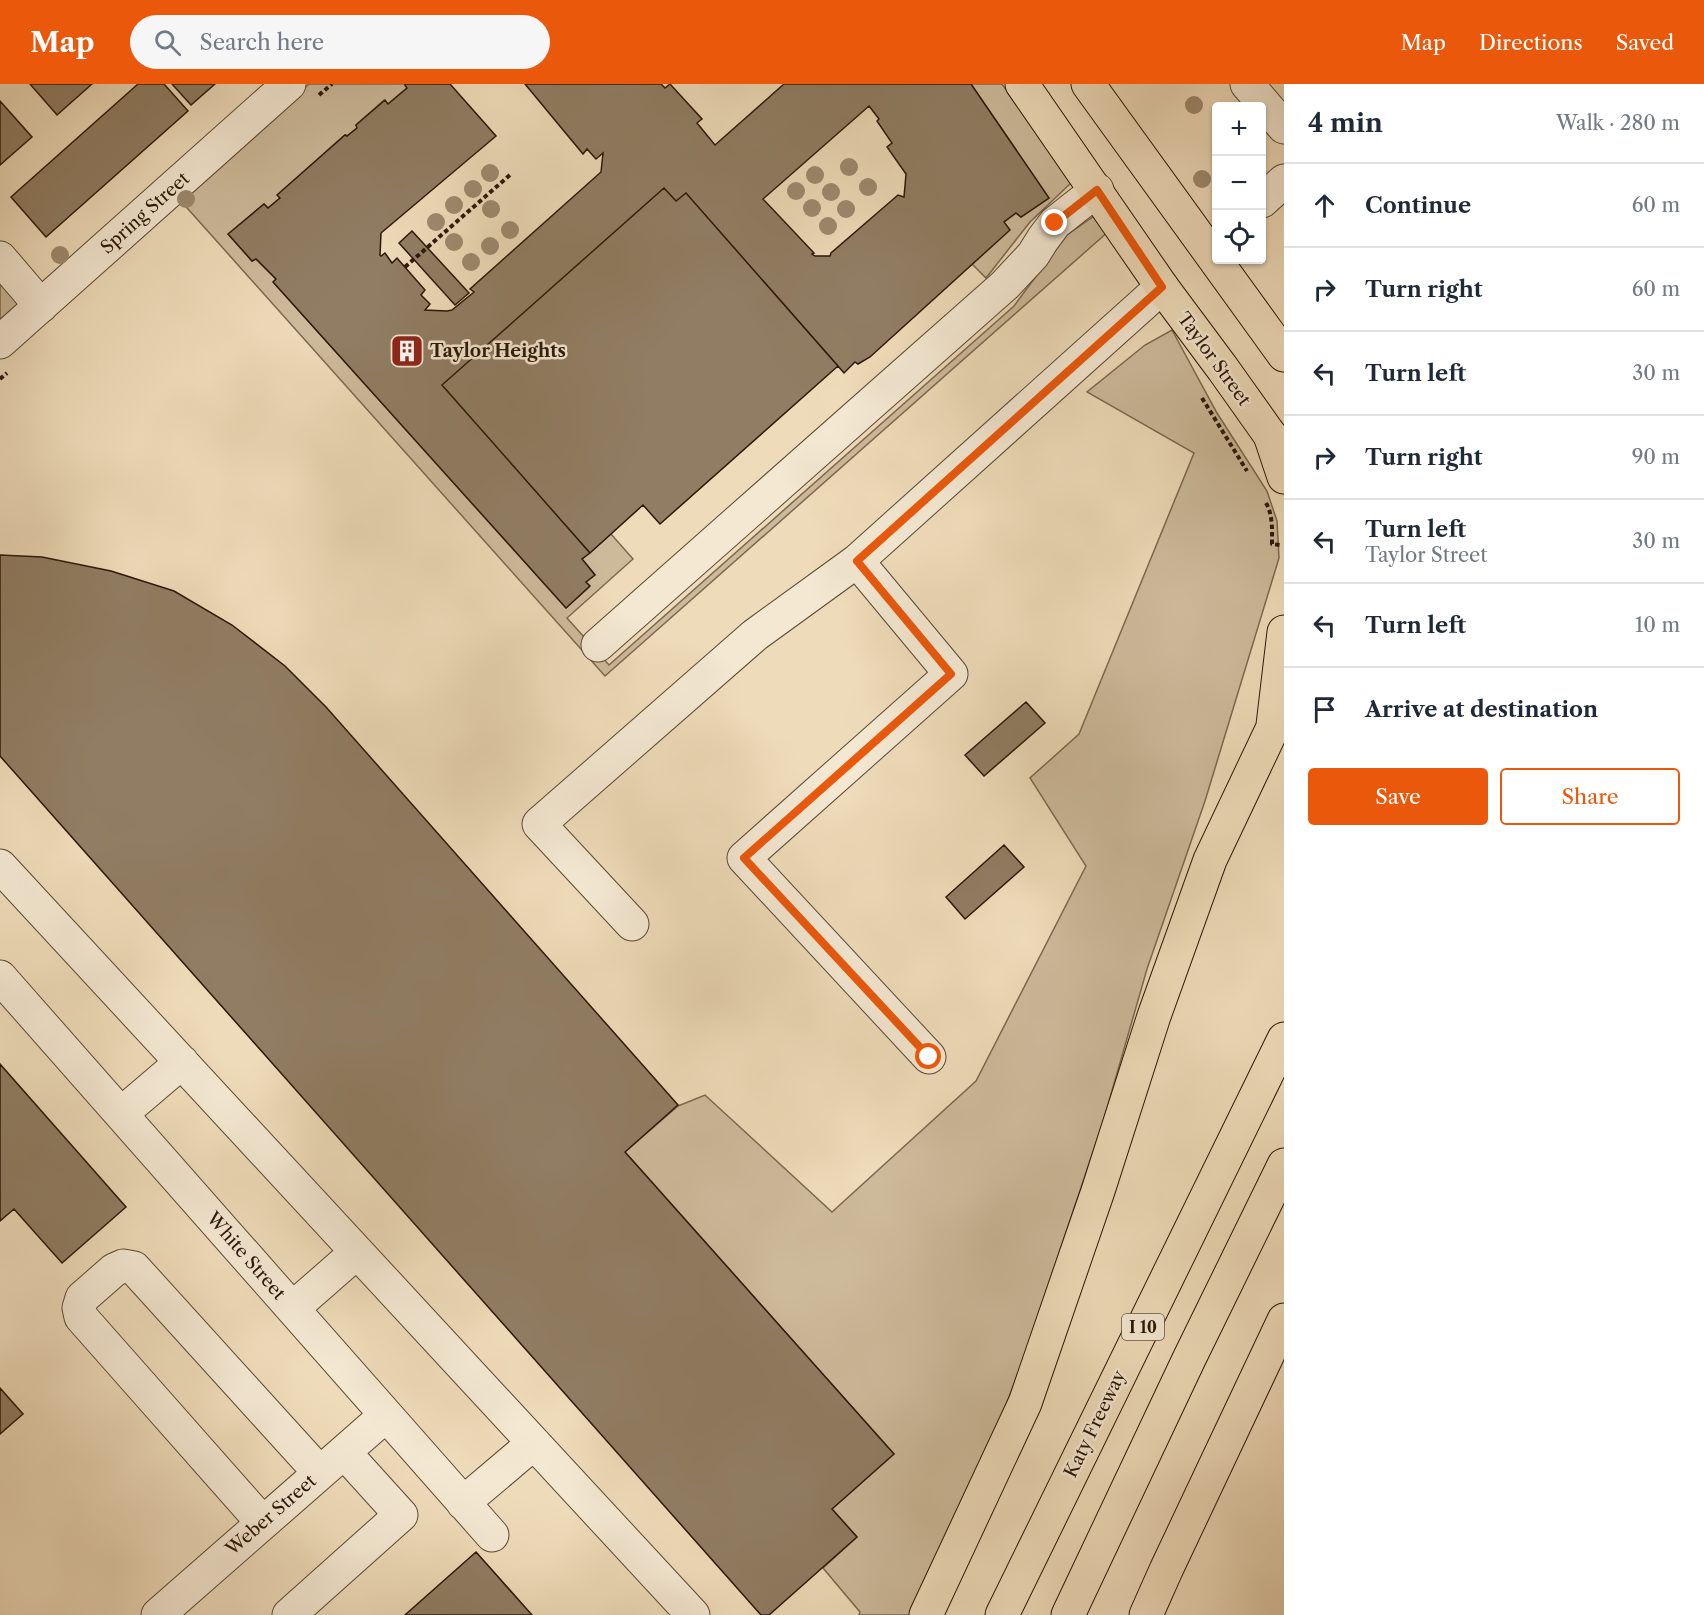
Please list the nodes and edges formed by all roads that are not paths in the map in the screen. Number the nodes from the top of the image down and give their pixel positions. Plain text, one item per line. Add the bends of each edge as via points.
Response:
1 (289, 84) edge
2 (1022, 84) edge
3 (1089, 84) edge
4 (1284, 181) edge
5 (1097, 190) junction
6 (1266, 197) edge
7 (1212, 244) edge
8 (0, 258) edge
9 (1225, 264) edge
10 (1162, 287) junction
11 (41, 306) junction
12 (0, 342) edge
13 (1284, 355) edge
14 (1277, 445) edge
15 (1273, 487) edge
16 (857, 561) junction
17 (1284, 632) edge
18 (598, 645) dead end
19 (1278, 716) edge
20 (0, 866) edge
21 (632, 924) dead end
22 (0, 977) edge
23 (1284, 1039) edge
24 (929, 1057) dead end
25 (182, 1062) junction
26 (121, 1114) junction
27 (1284, 1165) edge
28 (357, 1252) junction
29 (293, 1308) junction
30 (1284, 1320) edge
31 (385, 1416) junction
32 (534, 1443) junction
33 (332, 1462) junction
34 (463, 1503) junction
35 (263, 1523) junction
36 (492, 1535) dead end
37 (158, 1615) edge
38 (289, 1615) edge
39 (693, 1615) edge
40 (926, 1615) edge
41 (1002, 1615) edge
42 (1068, 1615) edge
43 (1146, 1615) edge

1 - 11 street, Spring Street
2 - 5 main road, Taylor Street
3 - 7 main road
4 - 6 street
5 - 10 main road, Taylor Street
5 - 18 street via 1055,223 1005,285
8 - 11 street
9 - 13 main road
10 - 14 main road, Taylor Street
10 - 16 street
11 - 12 street, Spring Street
14 - 15 main road, Taylor Street
16 - 21 street via 755,635 539,824
16 - 24 street via 951,674 744,858
17 - 19 main road
19 - 40 main road via 1210,860 1025,1403
20 - 25 street
22 - 26 street, White Street
23 - 41 main road, Katy Freeway / I 10
25 - 26 street
25 - 28 street
26 - 29 street, White Street
27 - 42 main road
28 - 29 street
28 - 32 street
29 - 31 street, White Street
30 - 43 main road
31 - 33 street, Weber Street
31 - 34 street, White Street
32 - 34 street
32 - 39 street
33 - 35 street, Weber Street
33 - 35 street via 134,1268 123,1266 114,1270 82,1298 81,1317
33 - 38 street via 401,1515
34 - 36 street, White Street
35 - 37 street, Weber Street

